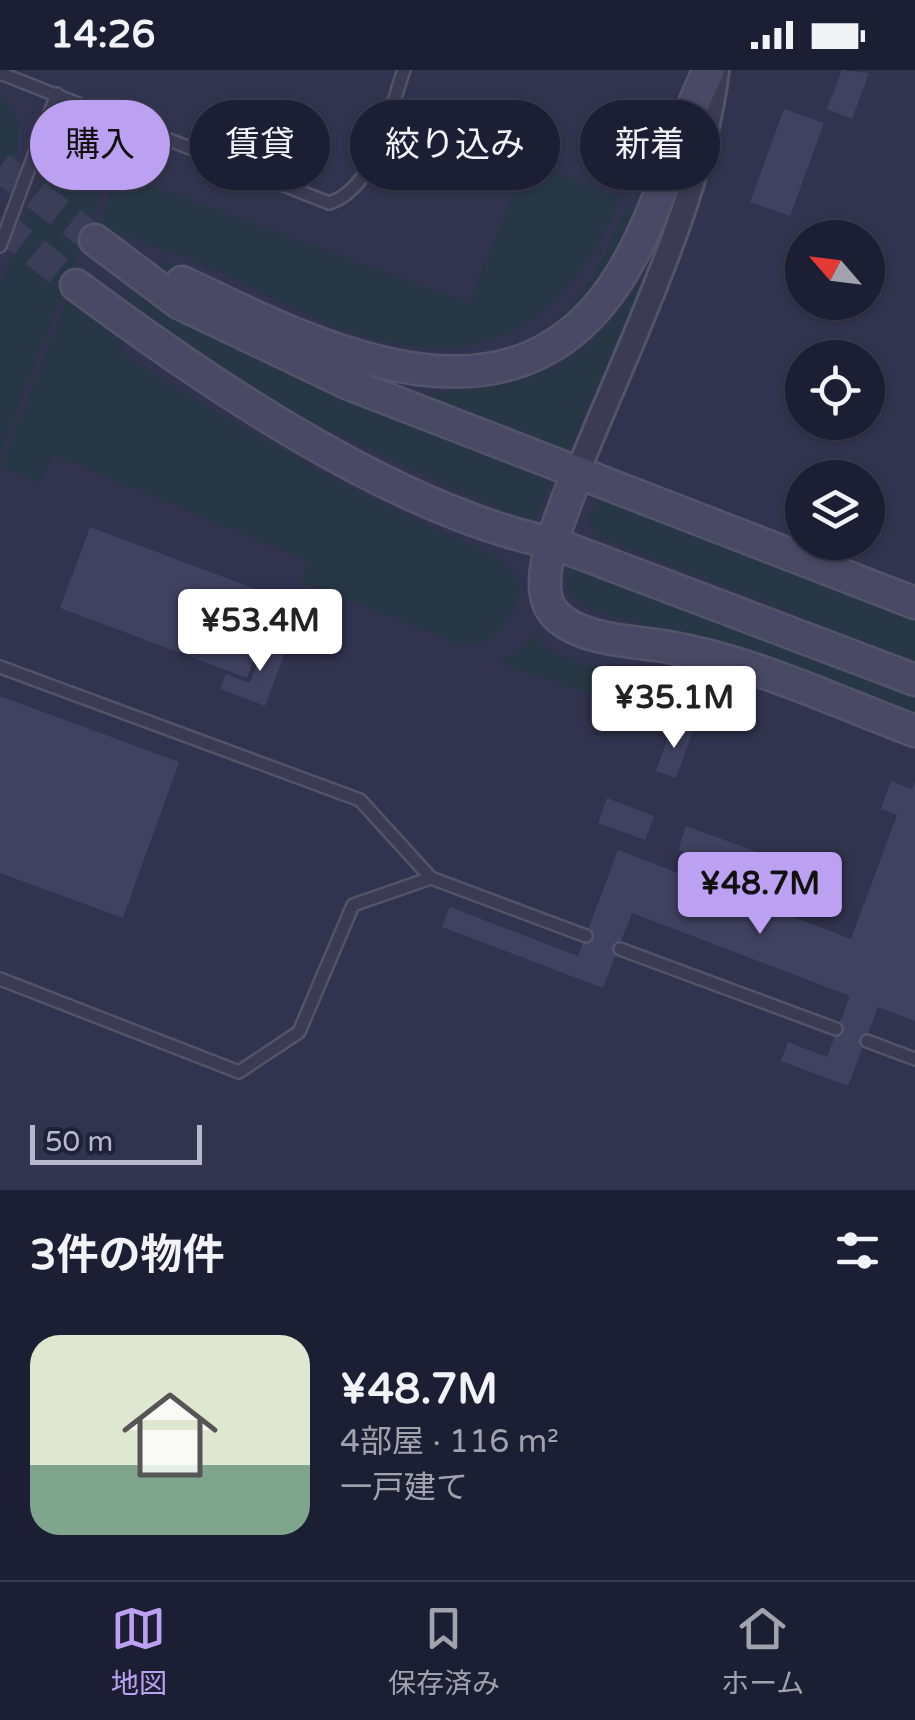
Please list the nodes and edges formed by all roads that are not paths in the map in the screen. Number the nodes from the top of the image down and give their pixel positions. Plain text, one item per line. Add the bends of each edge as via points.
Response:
1 (404, 70) edge
2 (709, 70) edge
3 (716, 70) edge
4 (0, 73) edge
5 (57, 94) junction
6 (0, 246) edge
7 (76, 285) tunnel mouth
8 (576, 476) junction
9 (553, 543) junction
10 (915, 603) edge
11 (0, 667) edge
12 (915, 680) edge
13 (915, 731) edge
14 (431, 878) junction
15 (586, 936) dead end
16 (620, 948) dead end
17 (0, 979) edge
18 (836, 1029) dead end
19 (866, 1041) dead end
20 (915, 1059) edge

1 - 5 lane via 365,175 344,198 329,203
2 - 8 street via 656,208 621,276 586,319 542,353 470,375 387,367 282,331 100,244 179,303 238,334
3 - 8 street via 712,116 694,180
4 - 5 lane
5 - 6 lane
7 - 9 street via 202,374 317,442 503,532
8 - 9 street
8 - 10 street
9 - 12 street
9 - 13 street via 543,590 553,613 578,630 723,659
11 - 14 lane via 360,800
14 - 15 lane
14 - 17 lane via 353,905 299,1032 239,1072
16 - 18 lane
19 - 20 lane

